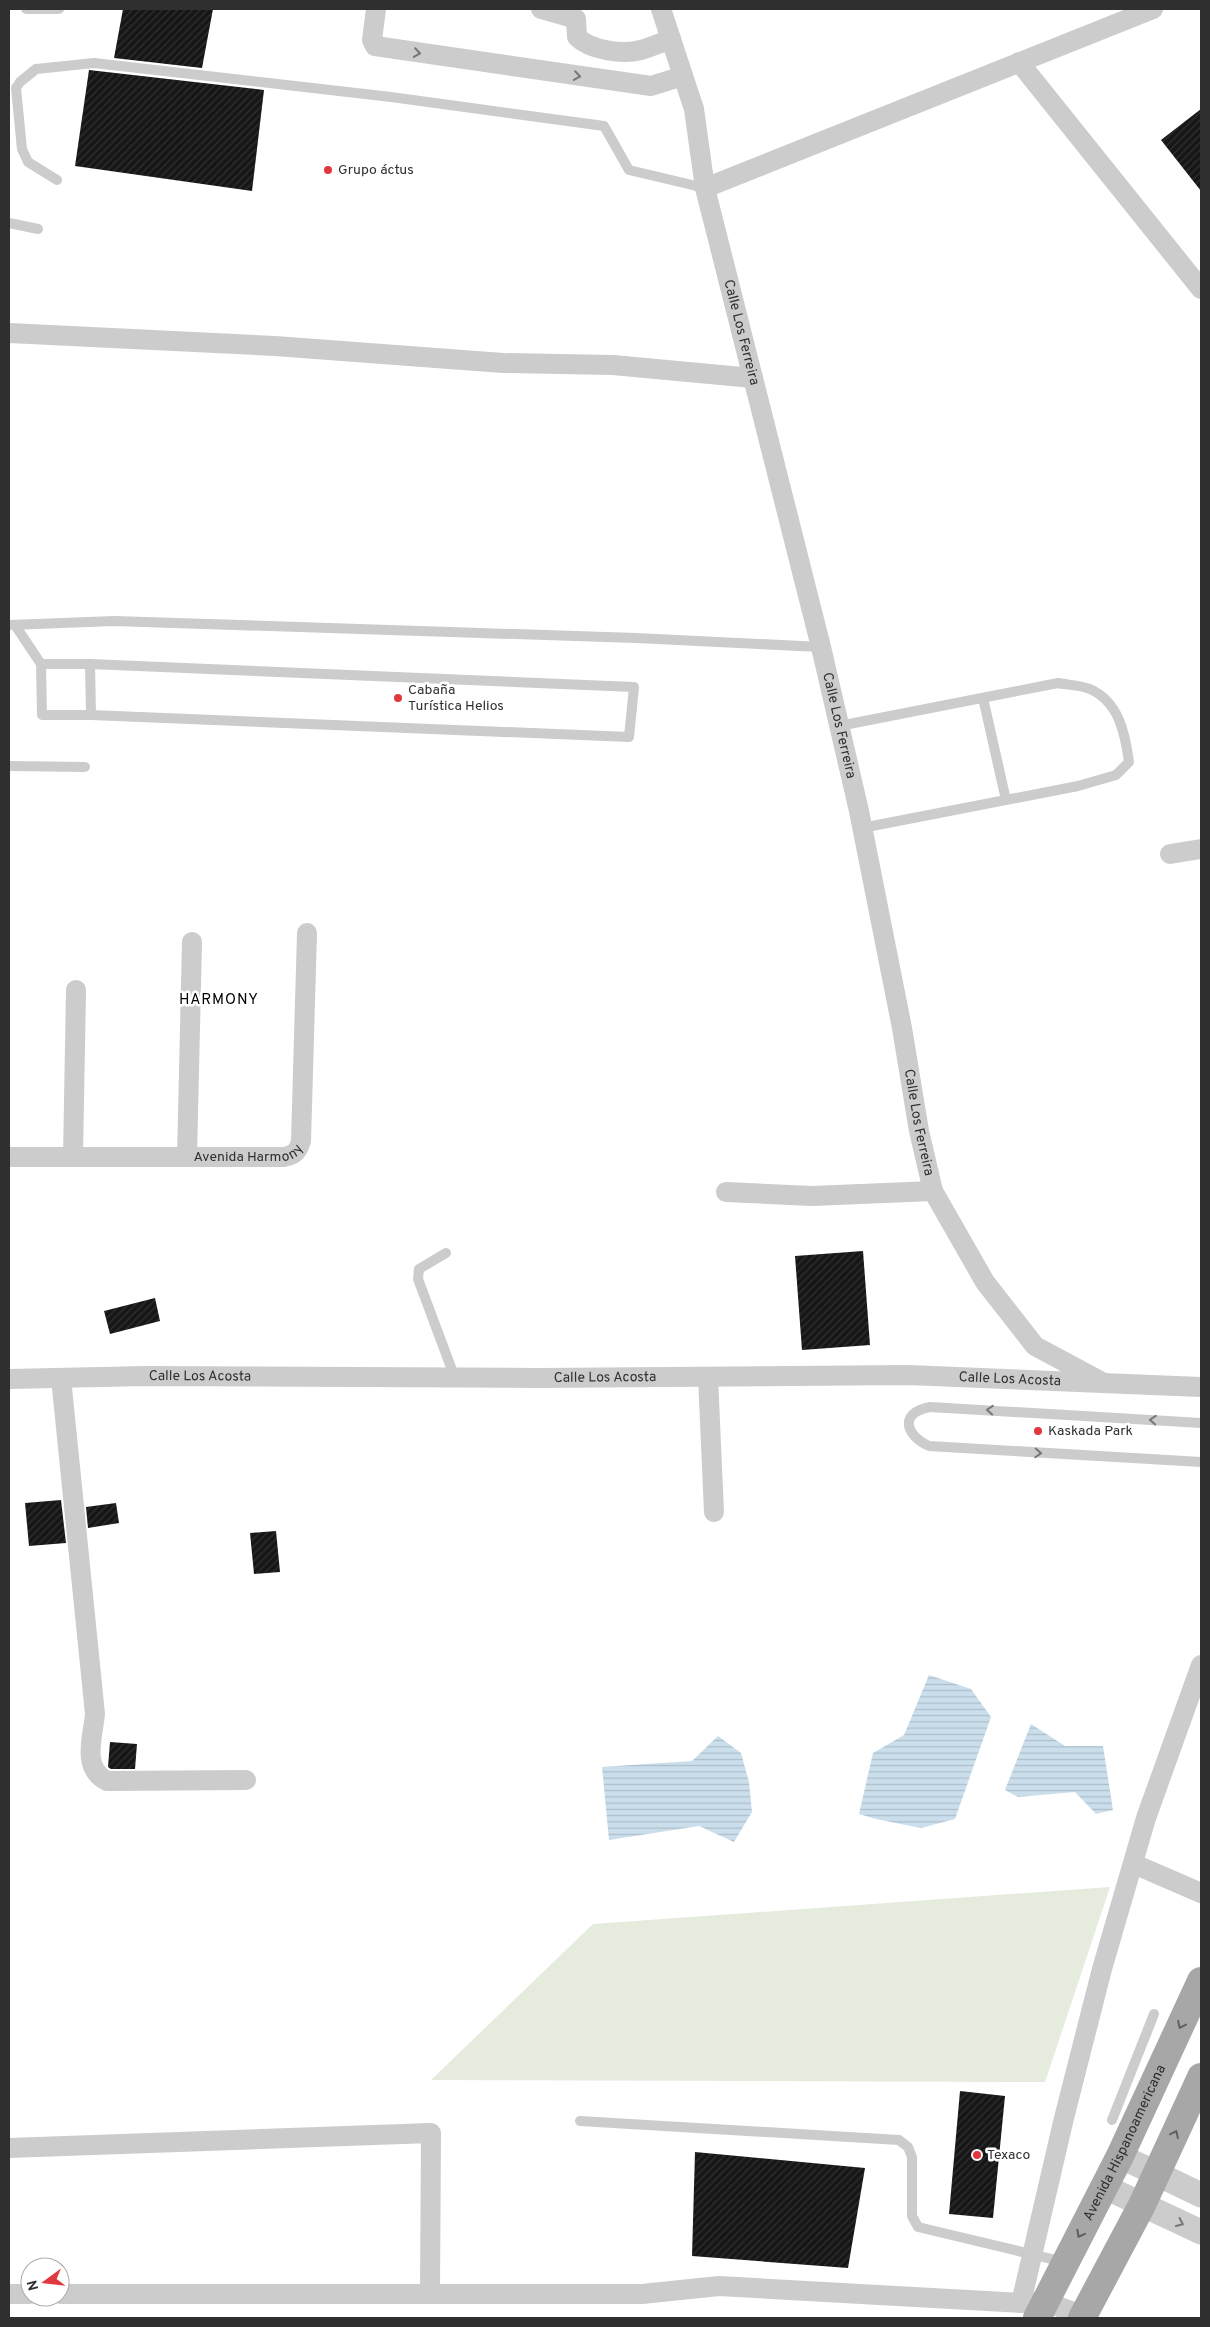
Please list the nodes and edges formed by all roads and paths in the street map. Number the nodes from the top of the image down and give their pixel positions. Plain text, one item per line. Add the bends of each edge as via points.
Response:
1 (26, 9) edge
2 (59, 9) edge
3 (376, 9) edge
4 (541, 9) edge
5 (661, 9) edge
6 (1153, 9) edge
7 (671, 39) junction
8 (1019, 62) junction
9 (683, 76) junction
10 (13, 98) edge
11 (57, 180) dead end
12 (705, 188) junction
13 (9, 223) edge
14 (38, 229) dead end
15 (1201, 289) edge
16 (9, 333) edge
17 (753, 378) junction
18 (12, 625) edge
19 (821, 647) junction
20 (41, 664) junction
21 (90, 664) junction
22 (983, 698) junction
23 (91, 715) junction
24 (839, 726) junction
25 (9, 766) edge
26 (85, 767) dead end
27 (1006, 800) junction
28 (862, 828) junction
29 (1201, 848) edge
30 (1170, 854) dead end
31 (307, 933) dead end
32 (192, 942) dead end
33 (76, 990) dead end
34 (9, 1157) edge
35 (73, 1157) junction
36 (187, 1157) junction
37 (933, 1191) junction
38 (726, 1192) dead end
39 (446, 1253) dead end
40 (708, 1377) junction
41 (61, 1378) junction
42 (455, 1378) junction
43 (9, 1379) edge
44 (1104, 1383) junction
45 (1201, 1387) edge
46 (1201, 1424) edge
47 (1201, 1462) edge
48 (714, 1512) dead end
49 (1201, 1665) edge
50 (246, 1780) dead end
51 (1134, 1864) junction
52 (1201, 1893) edge
53 (1201, 1981) edge
54 (1154, 2014) dead end
55 (1151, 2059) junction
56 (1201, 2077) edge
57 (1112, 2120) dead end
58 (580, 2121) dead end
59 (9, 2148) edge
60 (1120, 2156) junction
61 (1156, 2173) junction
62 (1104, 2187) junction
63 (1201, 2195) edge
64 (1142, 2205) junction
65 (1201, 2232) edge
66 (1031, 2254) junction
67 (1065, 2262) junction
68 (70, 2294) edge
69 (430, 2294) junction
70 (1035, 2308) edge
71 (1083, 2317) edge

1 - 2 lane
3 -> 9 street via 372,40 375,46 651,86
4 - 7 street via 576,19 577,37 584,44 615,51 639,50
5 - 7 street, Calle Los Ferreira
6 - 8 street
7 - 9 street, Calle Los Ferreira
8 - 12 street
8 - 15 street
9 - 12 street, Calle Los Ferreira via 694,109
10 - 11 lane via 22,149 28,162
10 - 12 lane via 20,82 36,69 94,63 391,97 604,126 629,170
12 - 17 street, Calle Los Ferreira
13 - 14 lane
16 - 17 street via 276,346 503,363 613,365
17 - 19 street, Calle Los Ferreira
18 - 19 lane via 114,621
18 - 20 lane
19 - 24 street, Calle Los Ferreira
20 - 21 lane
20 - 23 lane via 42,715
21 - 23 lane
21 - 23 lane via 634,687 629,737
22 - 24 lane
22 - 27 lane
22 - 27 lane via 1058,683 1089,689 1113,706 1125,735 1129,762 1116,776
24 - 28 street, Calle Los Ferreira
25 - 26 lane
27 - 28 lane
28 - 37 street, Calle Los Ferreira
29 - 30 street
31 - 36 street, Avenida Harmony via 299,1150 284,1157
32 - 36 street
33 - 35 street
34 - 35 street, Avenida Harmony
35 - 36 street, Avenida Harmony
37 - 38 street via 812,1196
37 - 44 street, Calle Los Ferreira via 985,1282 1035,1346
39 - 42 lane via 419,1269 418,1279
40 - 42 street, Calle Los Acosta
40 - 44 street, Calle Los Acosta via 908,1374
40 - 48 street
41 - 42 street, Calle Los Acosta
41 - 43 street, Calle Los Acosta
41 - 50 street via 95,1714 90,1759 93,1769 108,1781
44 - 45 street, Calle Los Acosta
46 -> 47 lane via 930,1407 918,1409 911,1415 908,1425 918,1441 929,1446
49 - 51 street via 1146,1818
51 - 52 street
51 - 66 street via 1100,1978
53 -> 55 main road, Avenida Hispanoamericana
54 - 55 lane
55 - 57 lane
55 - 60 main road, Avenida Hispanoamericana
61 -> 56 main road
58 - 66 lane via 899,2140 908,2147 912,2157 912,2216 918,2227
59 - 69 street via 430,2133
60 - 61 street
60 - 62 main road, Avenida Hispanoamericana
61 - 63 street
61 - 64 main road
62 - 64 street
62 -> 67 main road, Avenida Hispanoamericana
64 -> 65 street
64 - 71 main road
66 - 67 lane
66 - 70 street
67 - 70 main road, Avenida Hispanoamericana
68 - 69 street
69 - 70 street via 642,2294 719,2286
70 - 71 street

